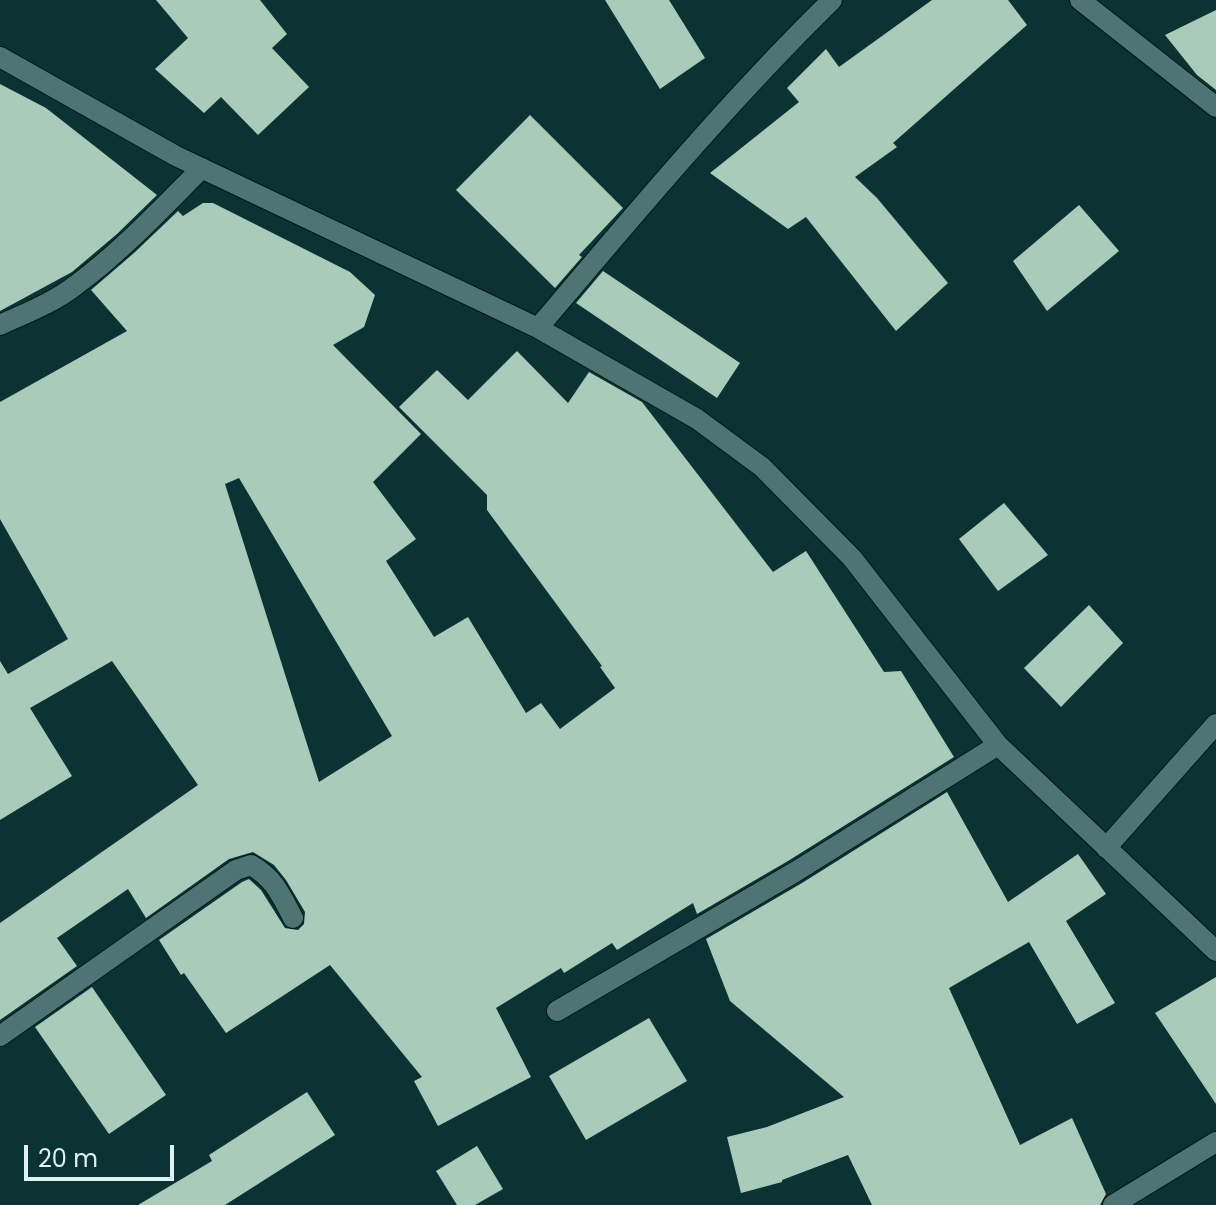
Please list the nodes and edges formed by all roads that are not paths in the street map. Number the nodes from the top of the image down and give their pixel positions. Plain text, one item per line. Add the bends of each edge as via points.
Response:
1 (832, 0) edge
2 (1080, 0) edge
3 (0, 57) edge
4 (1216, 107) edge
5 (202, 168) junction
6 (0, 325) edge
7 (538, 328) junction
8 (1216, 724) edge
9 (998, 745) junction
10 (1106, 848) junction
11 (293, 918) dead end
12 (1216, 951) edge
13 (557, 1011) dead end
14 (0, 1036) edge
15 (1216, 1142) edge
16 (1113, 1205) edge

1 - 7 street via 644,202
2 - 4 street
3 - 5 street
5 - 6 street via 76,286
5 - 7 street
7 - 9 street via 697,419 762,467 852,558
8 - 10 street
9 - 10 street
9 - 13 street
10 - 12 street
11 - 14 street via 264,873 251,865 236,870
15 - 16 street

